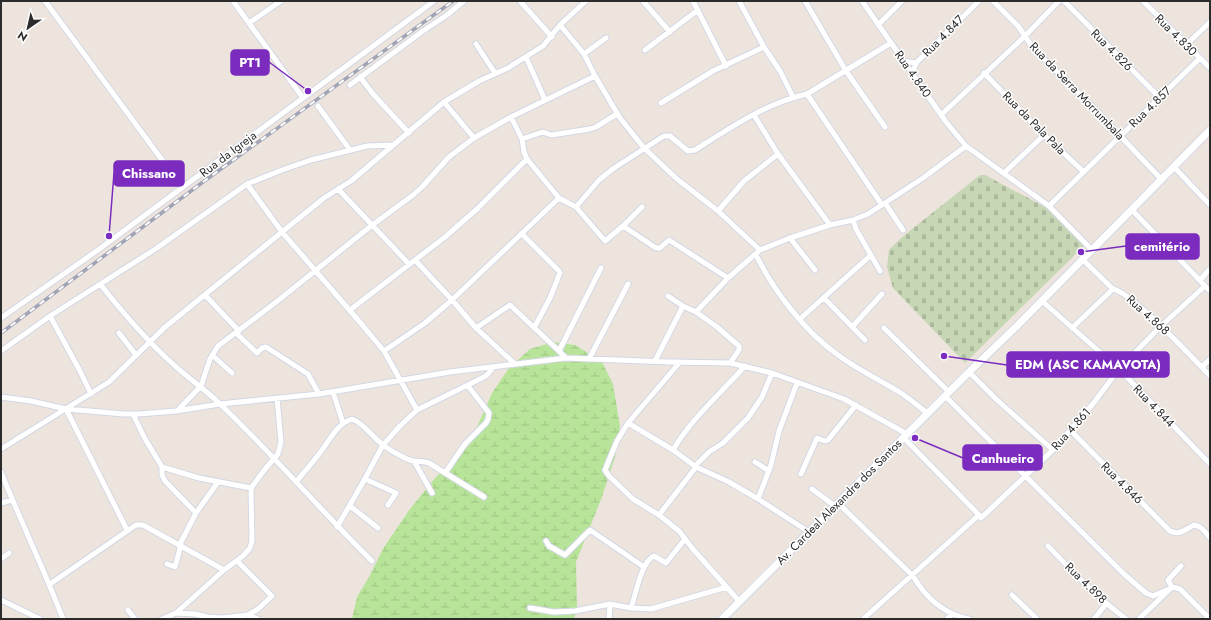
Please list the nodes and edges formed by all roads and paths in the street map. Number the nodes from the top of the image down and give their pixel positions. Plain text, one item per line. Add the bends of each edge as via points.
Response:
1 (45, 1) edge
2 (233, 1) edge
3 (281, 1) edge
4 (434, 1) edge
5 (464, 1) edge
6 (520, 1) edge
7 (586, 1) edge
8 (643, 1) edge
9 (693, 1) edge
10 (739, 1) edge
11 (805, 1) edge
12 (862, 1) edge
13 (902, 1) edge
14 (978, 1) edge
15 (993, 1) edge
16 (1059, 1) edge
17 (1064, 1) edge
18 (1145, 2) edge
19 (698, 10) junction
20 (1210, 22) edge
21 (249, 23) junction
22 (879, 24) junction
23 (560, 26) junction
24 (670, 32) junction
25 (1025, 36) junction
26 (552, 37) junction
27 (606, 38) dead end
28 (891, 43) junction
29 (476, 44) dead end
30 (1187, 44) junction
31 (764, 47) junction
32 (645, 50) dead end
33 (584, 54) junction
34 (526, 57) junction
35 (1200, 58) junction
36 (903, 61) junction
37 (916, 63) junction
38 (726, 66) junction
39 (1210, 68) edge
40 (846, 71) junction
41 (495, 73) junction
42 (984, 73) junction
43 (912, 75) junction
44 (595, 76) junction
45 (360, 77) junction
46 (350, 85) dead end
47 (806, 94) junction
48 (793, 97) junction
49 (303, 98) junction
50 (1160, 98) junction
51 (545, 100) junction
52 (444, 102) junction
53 (661, 103) dead end
54 (318, 106) dead end
55 (617, 114) junction
56 (754, 115) junction
57 (941, 115) junction
58 (511, 117) junction
59 (885, 127) dead end
60 (1210, 130) edge
61 (409, 133) junction
62 (1044, 135) junction
63 (1121, 136) junction
64 (474, 138) junction
65 (522, 139) junction
66 (393, 145) junction
67 (966, 146) junction
68 (644, 148) junction
69 (350, 150) junction
70 (778, 154) junction
71 (527, 159) junction
72 (1174, 167) junction
73 (1084, 172) junction
74 (1004, 173) junction
75 (1162, 180) junction
76 (247, 184) junction
77 (182, 187) junction
78 (338, 189) junction
79 (559, 198) junction
80 (884, 204) junction
81 (1210, 205) edge
82 (1049, 206) junction
83 (576, 207) junction
84 (642, 207) dead end
85 (1132, 210) junction
86 (718, 211) junction
87 (853, 220) junction
88 (830, 225) junction
89 (371, 226) junction
90 (623, 226) junction
91 (903, 230) dead end
92 (282, 232) junction
93 (522, 234) junction
94 (790, 238) junction
95 (760, 250) junction
96 (1092, 250) junction
97 (756, 255) junction
98 (871, 255) junction
99 (415, 260) junction
100 (1083, 260) junction
101 (409, 264) junction
102 (602, 268) dead end
103 (1210, 269) edge
104 (315, 270) junction
105 (815, 270) dead end
106 (880, 271) dead end
107 (728, 278) junction
108 (1200, 280) junction
109 (628, 284) dead end
110 (101, 285) junction
111 (1205, 286) junction
112 (1113, 289) junction
113 (1210, 291) edge
114 (882, 294) dead end
115 (205, 295) junction
116 (668, 296) dead end
117 (824, 298) junction
118 (452, 300) junction
119 (1042, 301) junction
120 (683, 306) junction
121 (350, 310) junction
122 (696, 312) junction
123 (50, 316) junction
124 (1, 318) edge
125 (800, 319) junction
126 (1161, 326) junction
127 (852, 327) junction
128 (476, 328) junction
129 (534, 328) junction
130 (884, 328) dead end
131 (1072, 328) junction
132 (238, 332) junction
133 (119, 333) dead end
134 (865, 340) dead end
135 (150, 341) junction
136 (1, 351) edge
137 (384, 351) junction
138 (559, 351) junction
139 (136, 355) junction
140 (212, 355) junction
141 (566, 358) junction
142 (1210, 359) edge
143 (589, 360) junction
144 (655, 361) junction
145 (680, 362) junction
146 (514, 363) junction
147 (730, 363) junction
148 (745, 366) junction
149 (493, 367) junction
150 (1202, 367) junction
151 (1119, 369) junction
152 (969, 372) junction
153 (232, 373) dead end
154 (772, 373) junction
155 (1210, 376) edge
156 (400, 380) junction
157 (797, 383) junction
158 (201, 386) junction
159 (468, 386) junction
160 (333, 392) junction
161 (91, 394) junction
162 (319, 394) junction
163 (947, 394) junction
164 (1, 397) edge
165 (277, 398) junction
166 (220, 404) junction
167 (856, 405) junction
168 (66, 408) junction
169 (417, 410) junction
170 (176, 411) junction
171 (927, 413) junction
172 (133, 414) junction
173 (343, 423) junction
174 (628, 423) junction
175 (1070, 430) junction
176 (905, 436) junction
177 (383, 445) junction
178 (1, 449) edge
179 (673, 450) junction
180 (1053, 450) junction
181 (274, 459) junction
182 (414, 461) junction
183 (755, 462) dead end
184 (1210, 464) edge
185 (162, 467) junction
186 (696, 467) junction
187 (769, 471) junction
188 (1, 472) edge
189 (445, 473) junction
190 (801, 474) dead end
191 (1026, 475) junction
192 (365, 479) junction
193 (218, 482) junction
194 (296, 482) junction
195 (252, 488) junction
196 (812, 490) dead end
197 (432, 493) dead end
198 (484, 497) dead end
199 (758, 499) junction
200 (12, 500) junction
201 (1, 503) edge
202 (388, 505) dead end
203 (837, 505) junction
204 (350, 506) junction
205 (196, 514) junction
206 (658, 515) junction
207 (979, 515) junction
208 (337, 527) junction
209 (378, 528) dead end
210 (127, 530) junction
211 (809, 532) junction
212 (1210, 538) edge
213 (685, 539) junction
214 (546, 541) dead end
215 (180, 545) junction
216 (1048, 546) dead end
217 (9, 552) dead end
218 (1, 559) edge
219 (237, 561) junction
220 (372, 561) dead end
221 (167, 564) dead end
222 (1181, 566) dead end
223 (644, 567) junction
224 (224, 570) junction
225 (913, 576) junction
226 (50, 584) junction
227 (727, 587) junction
228 (1171, 588) junction
229 (1012, 595) dead end
230 (1, 600) edge
231 (739, 602) junction
232 (610, 604) junction
233 (1106, 604) junction
234 (530, 608) dead end
235 (632, 608) junction
236 (128, 610) dead end
237 (176, 613) junction
238 (952, 614) junction
239 (248, 616) junction
240 (206, 618) edge
241 (962, 618) edge
242 (40, 619) edge
243 (63, 619) edge
244 (135, 619) edge
245 (162, 619) edge
246 (258, 619) edge
247 (608, 619) edge
248 (723, 619) edge
249 (863, 619) edge
250 (947, 619) edge
251 (969, 619) edge
252 (1037, 619) edge
253 (1094, 619) edge
254 (1126, 619) edge
255 (1139, 619) edge
256 (1210, 619) edge

1 - 77 street
2 - 21 street
3 - 21 street
4 - 49 street, Rua da Igreja
5 - 45 street
6 - 26 street
7 - 23 street
8 - 24 street
9 - 19 street
10 - 31 street
11 - 40 street
12 - 22 street, Rua 4.840
13 - 22 street
14 - 37 street, Rua 4.847
15 - 25 street, Rua da Serra Morrumbala
16 - 25 street
17 - 50 street, Rua 4.826
18 - 30 street, Rua 4.830
19 - 24 street
19 - 38 street
20 - 30 street
21 - 49 street
22 - 28 street, Rua 4.840
23 - 26 street
23 - 33 street
24 - 32 street
25 - 42 street
25 - 63 street, Rua da Serra Morrumbala
26 - 34 street
27 - 33 street
28 - 36 street, Rua 4.840
28 - 40 street
29 - 41 street
30 - 35 street, Rua 4.830
31 - 38 street
31 - 48 street
33 - 44 street
34 - 41 street
34 - 51 street
35 - 39 street, Rua 4.830
35 - 50 street, Rua 4.857
36 - 37 street
36 - 43 street, Rua 4.840
37 - 43 street, Rua 4.847
38 - 53 street via 713,71
40 - 47 street
40 - 59 street
41 - 52 street
42 - 57 street
42 - 62 street, Rua da Pala Pala
43 - 57 street, Rua 4.840
44 - 51 street
44 - 55 street
45 - 46 street
45 - 61 street
47 - 48 street
47 - 80 street
48 - 56 street
49 - 77 street, Rua da Igreja
50 - 63 street, Rua 4.857
51 - 58 street
52 - 61 street
52 - 64 street
54 - 69 street
55 - 65 street via 590,129 550,135 543,132
55 - 68 street
56 - 68 street via 691,152 668,135
56 - 70 street
57 - 67 street, Rua 4.840
58 - 64 street
58 - 65 street
60 - 72 street, Av. Cardeal Alexandre dos Santos
61 - 66 street
62 - 73 street, Rua da Pala Pala
62 - 74 street
63 - 73 street, Rua 4.857
63 - 75 street, Rua da Serra Morrumbala
64 - 89 street via 450,157 422,187
65 - 71 street
66 - 69 street via 367,146
66 - 78 street
67 - 74 street, Rua 4.840
67 - 80 street
68 - 83 street via 599,180
68 - 86 street via 677,179
69 - 76 street via 282,170
70 - 86 street via 744,181
70 - 88 street
71 - 79 street
71 - 99 street via 477,209
72 - 75 street, Av. Cardeal Alexandre dos Santos
72 - 81 street
73 - 82 street, Rua 4.857
74 - 82 street, Rua 4.840
75 - 85 street, Av. Cardeal Alexandre dos Santos
76 - 92 street
76 - 110 street
77 - 124 street, Rua da Igreja
78 - 89 street
78 - 92 street
79 - 83 street
79 - 93 street
80 - 87 street
80 - 91 street
82 - 96 street, Rua 4.840
83 - 90 street via 605,241
84 - 90 street
85 - 96 street, Av. Cardeal Alexandre dos Santos
85 - 108 street
86 - 95 street
87 - 88 street
87 - 98 street
88 - 94 street
89 - 101 street
89 - 104 street
90 - 107 street via 656,248 660,248 669,240
92 - 104 street
92 - 115 street
93 - 118 street
93 - 129 street via 559,270 560,274
94 - 95 street
94 - 105 street
95 - 97 street
96 - 100 street, Av. Cardeal Alexandre dos Santos
97 - 107 street
97 - 125 street via 775,287
98 - 106 street
98 - 117 street
99 - 101 street
99 - 118 street
100 - 112 street, Rua 4.868
100 - 119 street, Av. Cardeal Alexandre dos Santos
101 - 121 street
102 - 138 street
103 - 108 street
104 - 121 street
104 - 132 street
107 - 122 street
108 - 111 street
109 - 143 street
110 - 123 street
110 - 135 street
111 - 113 street
111 - 126 street, Rua 4.861
112 - 126 street, Rua 4.868 via 1125,294
112 - 131 street
114 - 127 street
115 - 132 street
115 - 135 street
116 - 120 street
117 - 125 street
117 - 127 street
118 - 128 street
118 - 137 street via 425,323
119 - 131 street, Rua 4.844
119 - 152 street, Av. Cardeal Alexandre dos Santos
120 - 122 street
120 - 144 street
121 - 137 street
122 - 147 street via 739,346
123 - 136 street
123 - 161 street
125 - 171 street via 837,355 902,393
126 - 150 street, Rua 4.868
126 - 151 street, Rua 4.861
127 - 134 street
128 - 129 street via 510,305
128 - 146 street
129 - 138 street
130 - 163 street
131 - 151 street, Rua 4.844
132 - 140 street via 218,346
132 - 162 street via 257,354 266,347 308,374
133 - 139 street
135 - 139 street
135 - 158 street via 174,366
137 - 156 street
138 - 141 street
139 - 161 street via 109,382
140 - 153 street
140 - 158 street
141 - 143 street
141 - 146 street
142 - 150 street
143 - 144 street
144 - 145 street
145 - 147 street
145 - 174 street
146 - 149 street
147 - 148 street
148 - 154 street
148 - 179 street via 695,419
149 - 156 street
149 - 159 street via 488,374
150 - 155 street, Rua 4.868
151 - 175 street, Rua 4.861 via 1097,400
151 - 184 street, Rua 4.844
152 - 163 street, Av. Cardeal Alexandre dos Santos
152 - 180 street
154 - 157 street
154 - 186 street via 748,418 723,443 709,452
156 - 160 street
156 - 169 street
157 - 167 street via 827,392
157 - 187 street via 778,431
158 - 166 street
158 - 170 street
159 - 169 street
159 - 189 street via 489,413 488,419 465,444
160 - 162 street
160 - 173 street
161 - 168 street
162 - 165 street
163 - 171 street, Av. Cardeal Alexandre dos Santos
163 - 191 street
164 - 168 street
165 - 166 street
165 - 181 street via 281,442
166 - 170 street
166 - 181 street
167 - 176 street
167 - 190 street via 828,440 817,438
168 - 172 street
168 - 178 street
168 - 210 street
169 - 177 street
170 - 172 street
171 - 176 street, Av. Cardeal Alexandre dos Santos
172 - 185 street
173 - 177 street via 355,420
173 - 194 street
174 - 179 street
174 - 206 street via 605,470 633,499
175 - 180 street, Rua 4.861
175 - 212 street, Rua 4.846 via 1170,531 1180,533 1194,525 1201,527
176 - 203 street, Av. Cardeal Alexandre dos Santos
176 - 207 street
177 - 182 street
177 - 192 street
179 - 186 street
180 - 191 street, Rua 4.861
181 - 194 street
181 - 195 street
182 - 189 street via 424,461
182 - 197 street
183 - 187 street
185 - 193 street
185 - 205 street via 165,480
186 - 199 street
186 - 206 street
187 - 199 street
188 - 200 street
189 - 198 street
191 - 207 street, Rua 4.861 via 981,518
191 - 228 street via 1146,593 1153,596
192 - 202 street via 396,493
192 - 204 street
193 - 195 street
193 - 205 street
194 - 208 street
195 - 219 street via 252,541 250,548
196 - 203 street
199 - 211 street
200 - 201 street
200 - 226 street
203 - 211 street, Av. Cardeal Alexandre dos Santos
203 - 225 street
204 - 208 street
204 - 209 street
205 - 215 street
206 - 213 street
207 - 225 street, Rua 4.861
208 - 220 street
210 - 215 street via 136,525 143,525
210 - 226 street
211 - 231 street, Av. Cardeal Alexandre dos Santos
213 - 223 street via 666,563 654,556
213 - 227 street
214 - 223 street via 549,546 565,555 590,530
215 - 221 street via 175,567
215 - 224 street
216 - 233 street, Rua 4.898
217 - 218 street
219 - 224 street
219 - 239 street via 272,596
222 - 228 street via 1168,580
223 - 235 street
224 - 237 street
225 - 238 street via 929,599
225 - 249 street, Rua 4.861
226 - 243 street
227 - 231 street
227 - 235 street via 651,609
228 - 255 street
228 - 256 street via 1180,589
229 - 252 street
230 - 242 street
231 - 248 street, Av. Cardeal Alexandre dos Santos
232 - 234 street via 574,611 554,612
232 - 235 street
232 - 247 street
233 - 253 street
233 - 254 street, Rua 4.898
236 - 244 street
237 - 240 street via 195,614
237 - 245 street
238 - 241 street
238 - 250 street
239 - 240 street
239 - 246 street
241 - 251 street

